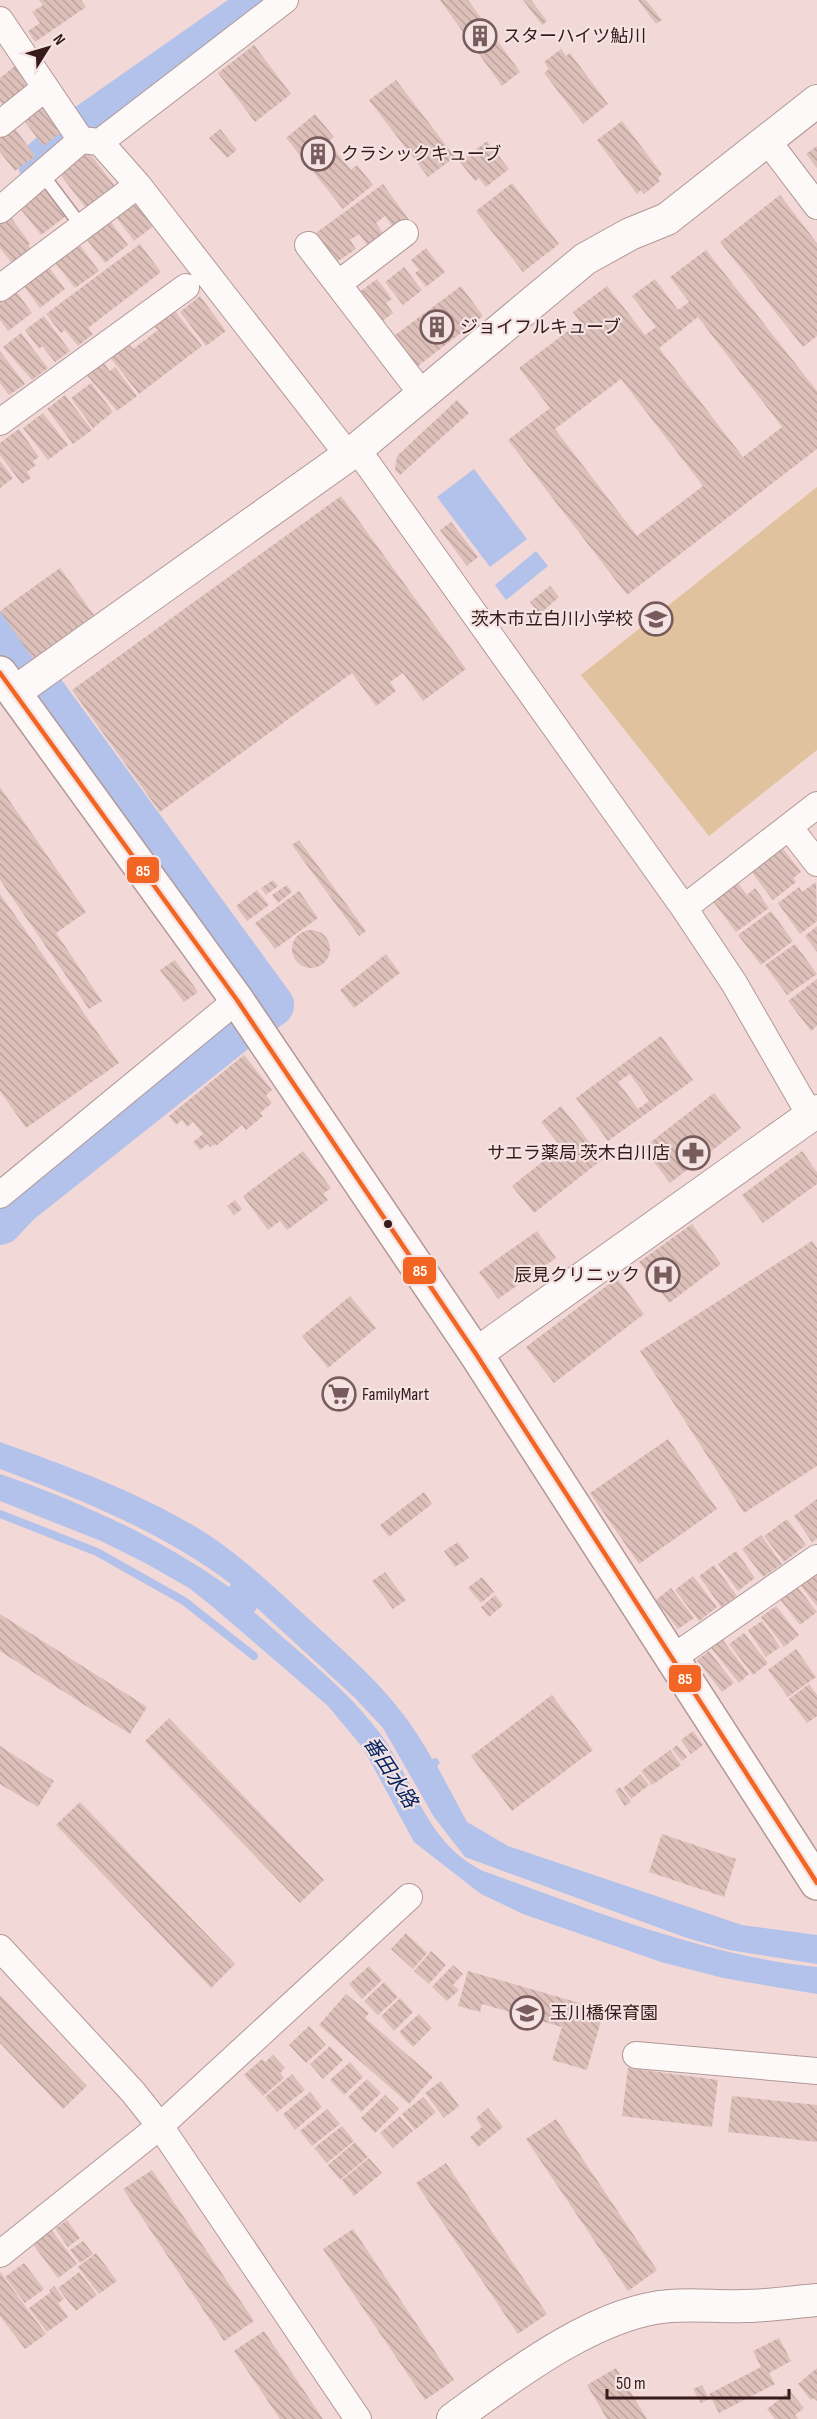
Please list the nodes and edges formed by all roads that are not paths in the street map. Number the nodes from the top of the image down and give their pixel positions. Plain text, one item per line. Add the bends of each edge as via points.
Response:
1 (285, 0) edge
2 (0, 20) edge
3 (45, 88) junction
4 (817, 101) edge
5 (0, 124) edge
6 (83, 137) junction
7 (766, 140) junction
8 (42, 174) junction
9 (138, 185) junction
10 (817, 206) edge
11 (0, 210) edge
12 (82, 226) junction
13 (405, 233) dead end
14 (309, 245) dead end
15 (338, 284) junction
16 (186, 287) dead end
17 (0, 288) edge
18 (422, 394) junction
19 (0, 422) edge
20 (352, 452) junction
21 (6, 685) edge
22 (817, 805) edge
23 (789, 827) junction
24 (817, 863) edge
25 (684, 908) junction
26 (247, 1014) junction
27 (814, 1113) edge
28 (0, 1195) edge
29 (476, 1354) junction
30 (817, 1558) edge
31 (674, 1657) junction
32 (817, 1883) edge
33 (409, 1897) dead end
34 (0, 1948) edge
35 (636, 2055) dead end
36 (817, 2071) edge
37 (160, 2126) junction
38 (0, 2254) edge
39 (817, 2300) edge
40 (358, 2419) edge
41 (453, 2419) edge

1 - 6 street
2 - 3 street
3 - 5 street
3 - 6 street
4 - 7 street
6 - 8 street
6 - 9 street
7 - 10 street
7 - 18 street via 667,219 585,259
8 - 11 street
8 - 12 lane
9 - 12 street
9 - 20 street
12 - 17 street
13 - 15 street
14 - 15 street
15 - 18 street
16 - 19 street
18 - 20 street
20 - 21 street
20 - 25 street
21 - 26 main road
22 - 23 street
23 - 24 street
23 - 25 street
25 - 27 street
26 - 28 street
26 - 29 main road
27 - 29 street
29 - 31 main road
30 - 31 street
31 - 32 main road
33 - 37 street
34 - 37 street
35 - 36 street
37 - 38 street
37 - 40 street
39 - 41 street via 745,2307 669,2306 627,2316 570,2340

